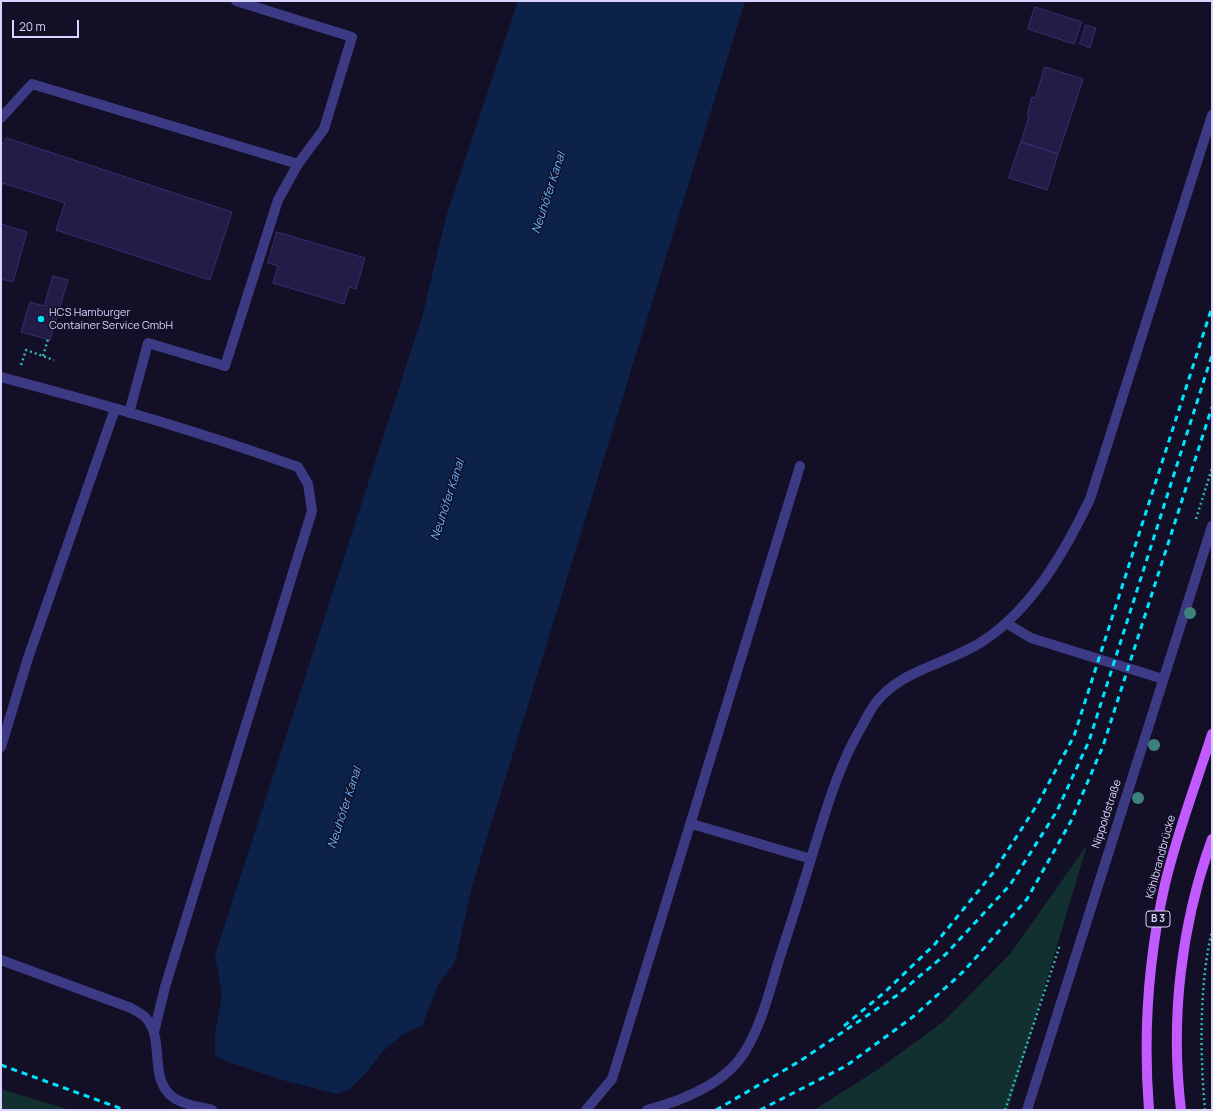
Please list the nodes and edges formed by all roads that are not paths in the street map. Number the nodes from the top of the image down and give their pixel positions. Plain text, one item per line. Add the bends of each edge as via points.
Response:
1 (236, 1) edge
2 (1212, 115) edge
3 (1, 118) edge
4 (298, 164) junction
5 (1, 377) edge
6 (115, 409) junction
7 (129, 413) junction
8 (800, 466) dead end
9 (1212, 526) edge
10 (1006, 623) junction
11 (1163, 679) junction
12 (1212, 734) edge
13 (1, 747) edge
14 (692, 824) junction
15 (1212, 839) edge
16 (811, 859) junction
17 (1, 960) edge
18 (154, 1032) junction
19 (212, 1110) edge
20 (586, 1110) edge
21 (646, 1110) edge
22 (1026, 1110) edge
23 (1149, 1110) edge
24 (1180, 1110) edge

1 - 4 street via 352,37 324,129
2 - 10 street via 1090,499 1072,537 1054,566
3 - 4 street via 32,84
4 - 7 street via 278,200 224,366 148,343
5 - 6 street
6 - 7 street
6 - 13 street via 28,658
7 - 18 street via 298,466 308,484 312,511
8 - 14 street
9 - 11 street, Nippoldstraße
10 - 11 street via 1031,638
10 - 16 street via 983,642 918,671 879,698 861,726 844,762
11 - 22 street, Nippoldstraße
12 - 23 main road, Köhlbrandbrücke / B 3 via 1172,856 1155,939 1147,1027
14 - 16 street
14 - 20 street via 612,1079
15 - 24 main road via 1194,896 1180,971 1176,1048
16 - 21 street via 761,1018 744,1054 722,1077 676,1102
17 - 18 street via 131,1008 146,1018
18 - 19 street via 163,1089 175,1099

